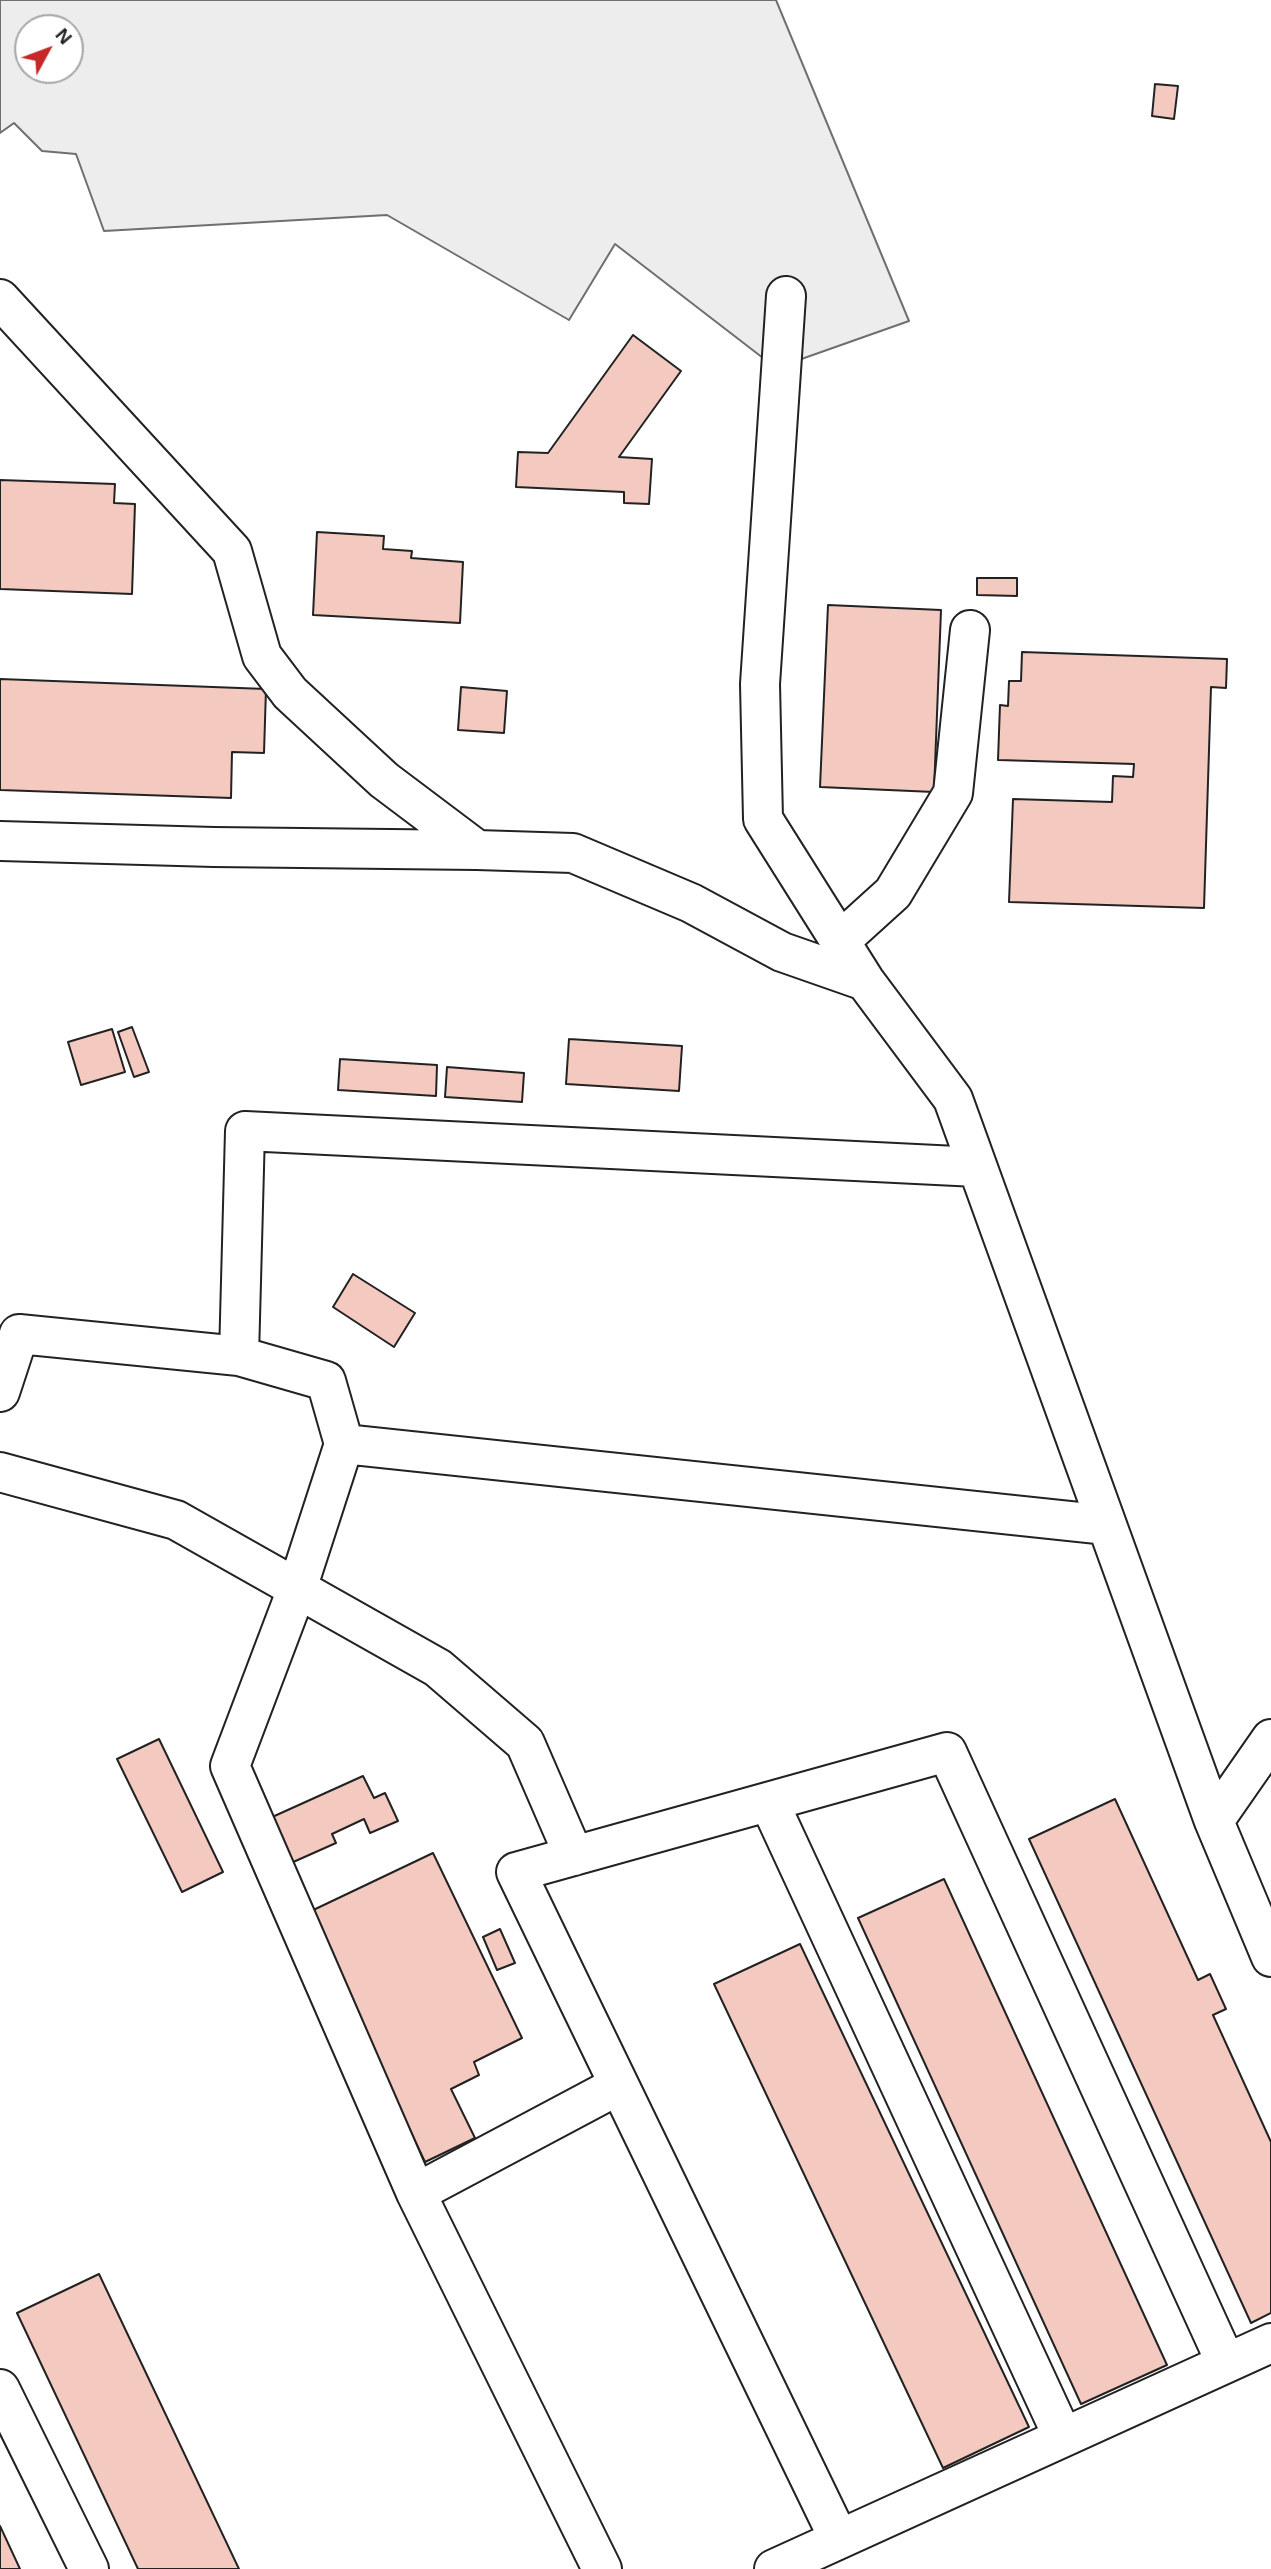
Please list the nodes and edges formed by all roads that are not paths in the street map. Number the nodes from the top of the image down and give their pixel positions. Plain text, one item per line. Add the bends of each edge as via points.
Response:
1 (786, 296) dead end
2 (0, 299) edge
3 (970, 630) dead end
4 (0, 841) edge
5 (477, 850) junction
6 (840, 941) junction
7 (865, 981) junction
8 (977, 1167) junction
9 (239, 1356) junction
10 (0, 1392) edge
11 (344, 1444) junction
12 (0, 1472) edge
13 (1107, 1525) junction
14 (297, 1588) junction
15 (1271, 1739) edge
16 (769, 1802) junction
17 (1214, 1821) junction
18 (574, 1856) junction
19 (1271, 1957) edge
20 (619, 2085) junction
21 (416, 2193) junction
22 (1271, 2343) edge
23 (1226, 2362) junction
24 (0, 2389) edge
25 (1063, 2437) junction
26 (839, 2539) junction
27 (89, 2569) edge
28 (602, 2569) edge
29 (774, 2569) edge

1 - 6 lane via 760,684 763,819
2 - 5 lane via 232,551 262,656 290,693 384,780
3 - 6 lane via 953,793 893,893
4 - 5 lane
5 - 7 lane via 573,853 691,903 782,952
6 - 7 lane
7 - 8 lane via 953,1099
8 - 9 lane via 245,1131
8 - 13 lane
9 - 10 lane via 19,1334
9 - 11 lane via 326,1381
11 - 13 lane
11 - 14 lane
12 - 14 lane via 176,1520
13 - 17 lane
14 - 18 lane via 438,1668 525,1743
14 - 21 lane via 230,1766
15 - 17 lane
16 - 18 lane
16 - 23 lane via 947,1752
16 - 25 lane
17 - 19 lane
18 - 20 lane via 516,1872
20 - 21 lane
20 - 26 lane
21 - 28 lane
22 - 23 lane
23 - 25 lane
24 - 27 lane
25 - 26 lane
26 - 29 lane

